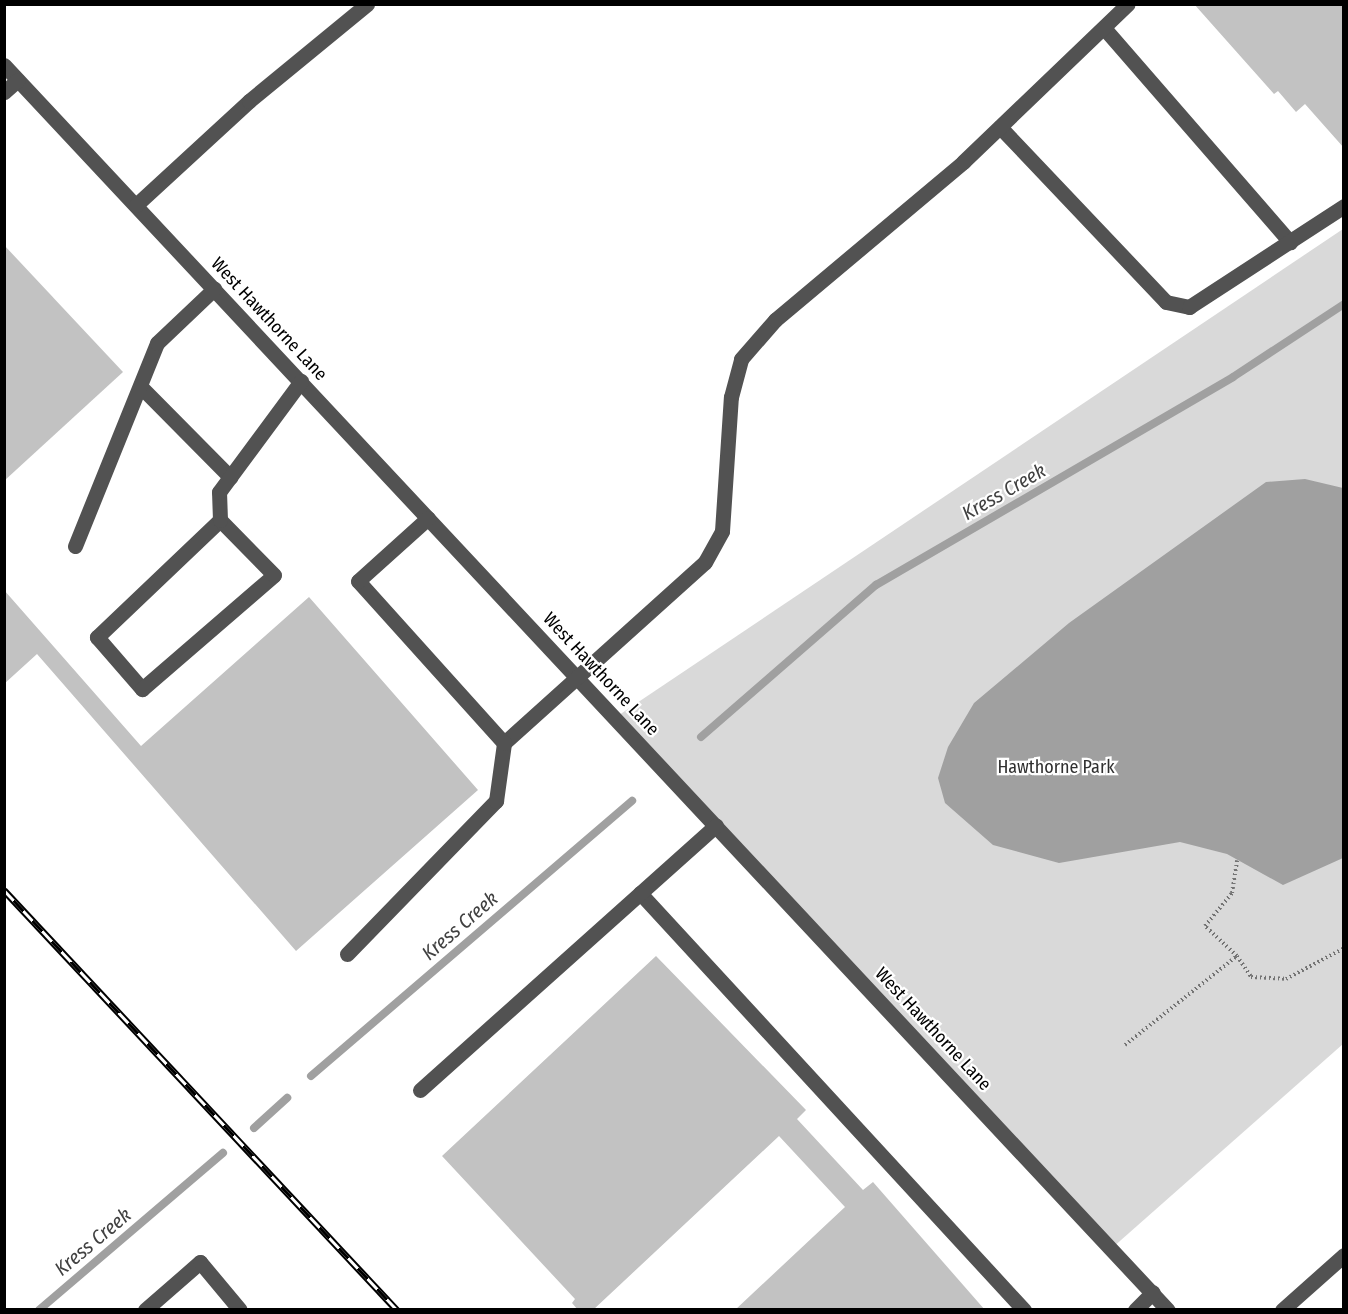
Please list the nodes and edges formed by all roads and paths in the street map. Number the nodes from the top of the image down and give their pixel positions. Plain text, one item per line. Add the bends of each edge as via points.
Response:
1 (367, 4) edge
2 (1128, 4) edge
3 (1104, 28) junction
4 (4, 65) edge
5 (18, 80) junction
6 (4, 92) edge
7 (1000, 127) junction
8 (136, 205) junction
9 (1344, 206) edge
10 (1290, 242) junction
11 (214, 289) junction
12 (301, 381) junction
13 (141, 387) junction
14 (230, 477) junction
15 (428, 518) junction
16 (220, 520) junction
17 (75, 546) dead end
18 (578, 677) junction
19 (504, 743) junction
20 (716, 825) junction
21 (1237, 861) dead end
22 (640, 893) junction
23 (1344, 948) edge
24 (347, 954) dead end
25 (1237, 956) junction
26 (1125, 1045) dead end
27 (420, 1090) dead end
28 (1344, 1255) edge
29 (1153, 1292) junction
30 (239, 1309) edge
31 (145, 1310) edge
32 (1023, 1310) edge
33 (1135, 1310) edge
34 (1168, 1310) edge
35 (1282, 1310) edge

1 - 8 street via 249,100
2 - 3 street
3 - 7 street
3 - 10 street
4 - 5 street, West Hawthorne Lane
5 - 6 street
5 - 8 street, West Hawthorne Lane
7 - 10 street via 1166,302 1189,307
7 - 18 street via 776,320 741,359 731,397 722,531 705,562
8 - 11 street, West Hawthorne Lane
9 - 10 street
11 - 12 street, West Hawthorne Lane
11 - 13 street via 157,343
12 - 14 street
12 - 15 street, West Hawthorne Lane
13 - 14 street
13 - 17 street
14 - 16 street via 219,492
15 - 18 street, West Hawthorne Lane
15 - 19 street via 358,581
16 - 16 street via 97,637 142,689 274,575
18 - 19 street
18 - 20 street, West Hawthorne Lane
19 - 24 street via 496,801
20 - 22 street
20 - 29 street, West Hawthorne Lane
21 - 25 path via 1232,893 1205,926
22 - 27 street
22 - 32 street
23 - 25 path via 1286,979 1251,977
25 - 26 path
28 - 35 street
29 - 33 street
29 - 34 street, West Hawthorne Lane
30 - 31 street via 200,1262

